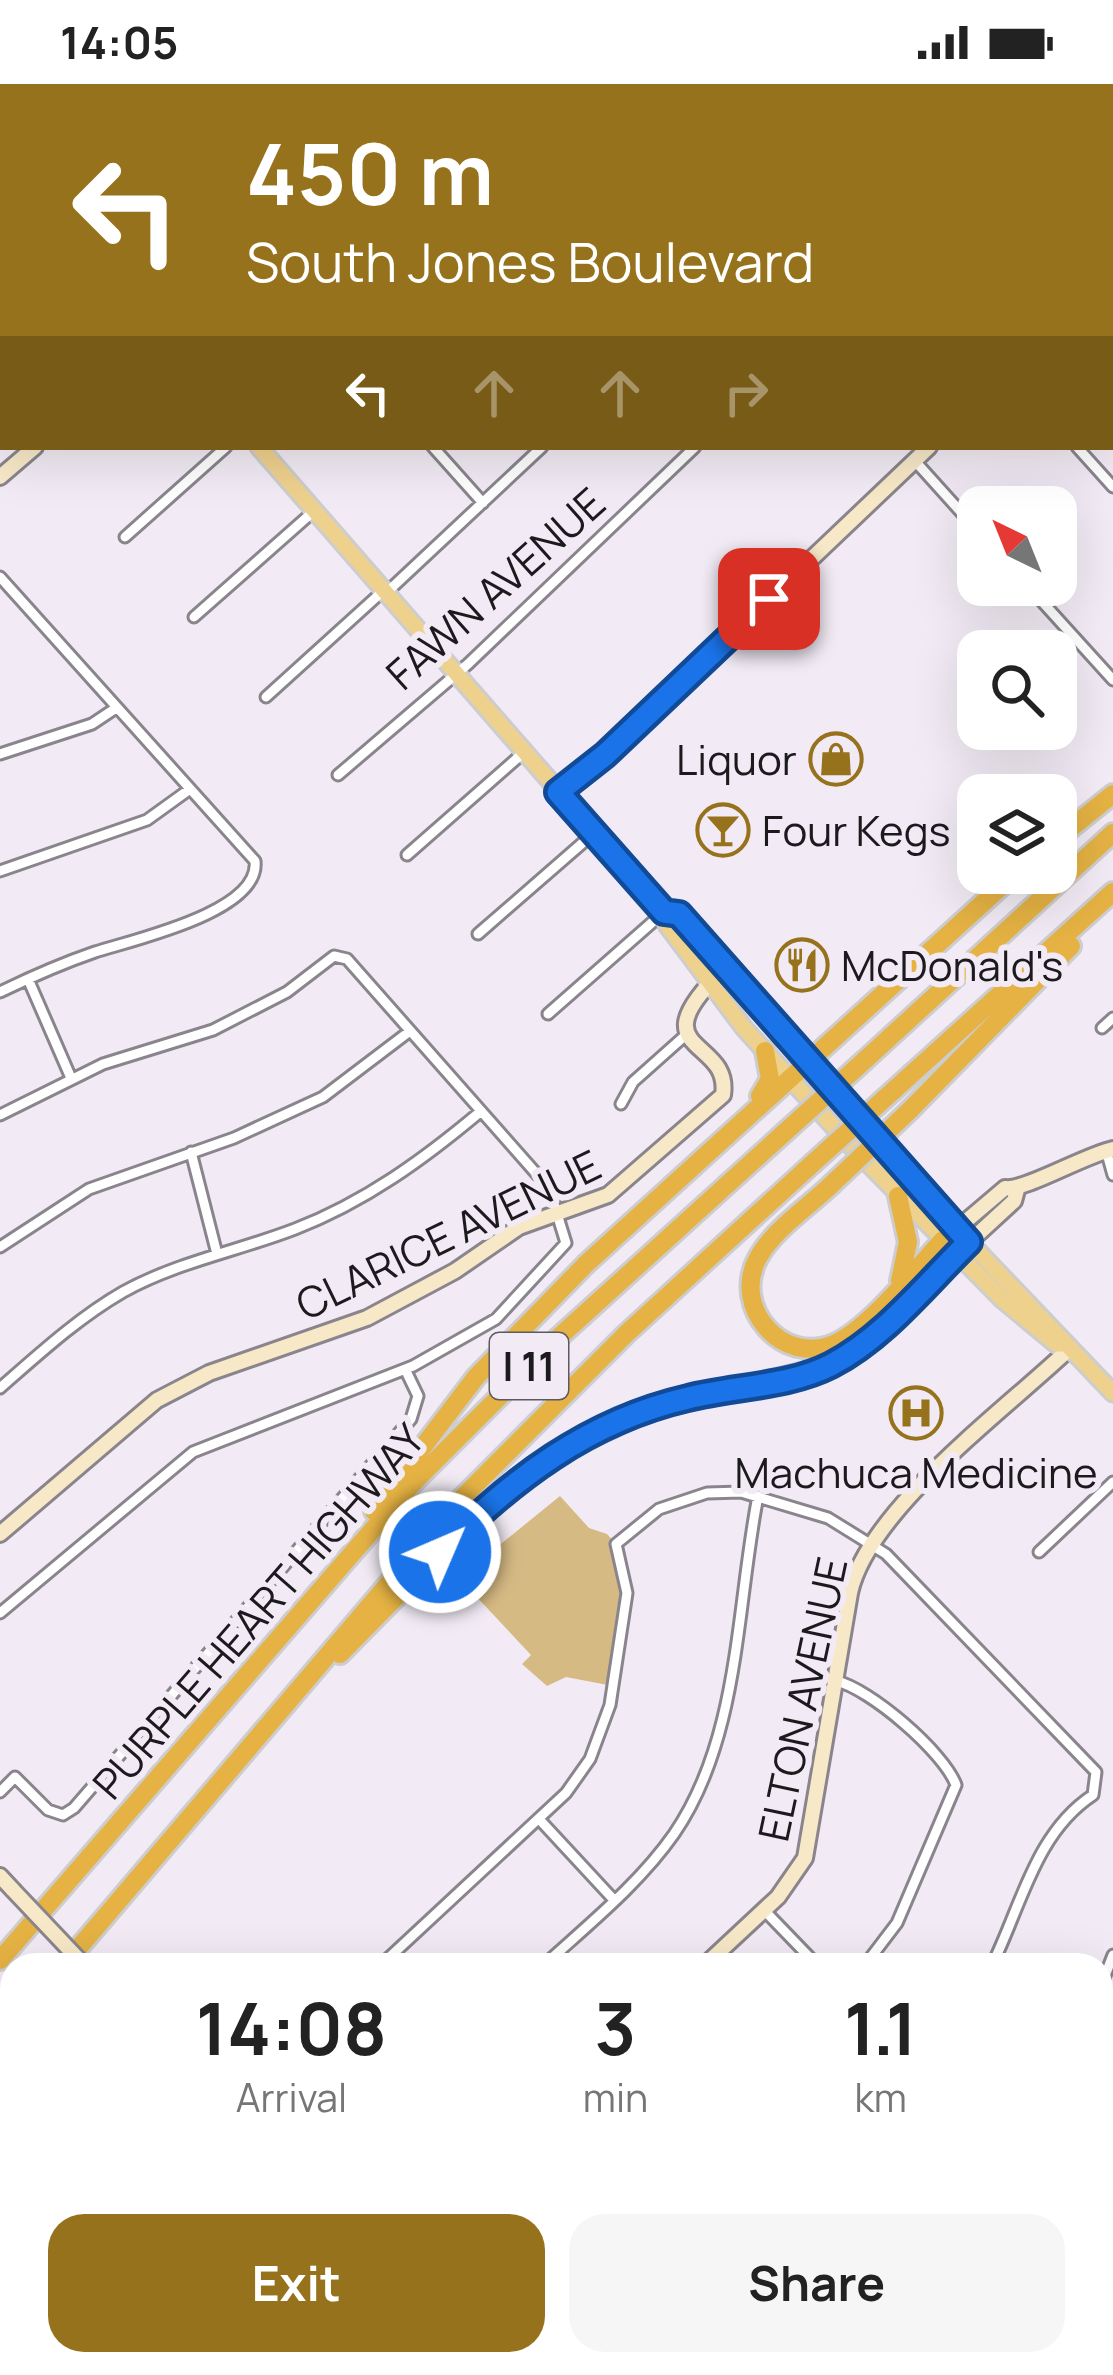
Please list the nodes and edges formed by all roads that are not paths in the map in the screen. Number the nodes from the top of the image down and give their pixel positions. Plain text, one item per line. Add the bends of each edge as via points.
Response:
1 (32, 450) edge
2 (223, 450) edge
3 (262, 450) edge
4 (436, 450) edge
5 (539, 450) edge
6 (692, 450) edge
7 (926, 450) edge
8 (1080, 450) edge
9 (915, 461) junction
10 (0, 477) edge
11 (1113, 487) edge
12 (483, 503) junction
13 (957, 508) edge
14 (314, 511) junction
15 (125, 537) dead end
16 (0, 577) edge
17 (384, 593) junction
18 (1046, 606) edge
19 (194, 617) dead end
20 (454, 673) junction
21 (1113, 680) edge
22 (266, 697) dead end
23 (116, 708) junction
24 (0, 754) edge
25 (522, 754) junction
26 (338, 775) dead end
27 (190, 789) junction
28 (558, 792) junction
29 (1113, 794) edge
30 (1077, 823) edge
31 (594, 832) junction
32 (1113, 833) edge
33 (407, 855) dead end
34 (0, 871) edge
35 (1113, 892) edge
36 (993, 894) edge
37 (1113, 902) edge
38 (664, 912) junction
39 (478, 934) dead end
40 (726, 967) junction
41 (28, 979) junction
42 (712, 980) junction
43 (0, 992) edge
44 (548, 1014) dead end
45 (1113, 1018) edge
46 (1102, 1028) dead end
47 (410, 1031) junction
48 (688, 1033) junction
49 (764, 1051) junction
50 (811, 1058) junction
51 (788, 1077) junction
52 (71, 1078) junction
53 (621, 1104) dead end
54 (757, 1106) junction
55 (481, 1112) junction
56 (0, 1115) edge
57 (1109, 1149) edge
58 (191, 1152) junction
59 (1113, 1175) edge
60 (898, 1196) junction
61 (560, 1212) junction
62 (956, 1241) junction
63 (0, 1247) edge
64 (217, 1254) junction
65 (895, 1290) junction
66 (1067, 1347) junction
67 (405, 1369) junction
68 (0, 1388) edge
69 (1113, 1393) edge
70 (1113, 1482) edge
71 (758, 1496) junction
72 (0, 1534) edge
73 (871, 1541) junction
74 (1039, 1552) dead end
75 (0, 1613) edge
76 (293, 1618) junction
77 (836, 1681) junction
78 (241, 1756) junction
79 (0, 1792) edge
80 (539, 1819) junction
81 (0, 1876) edge
82 (614, 1900) junction
83 (764, 1910) junction
84 (6, 1953) edge
85 (73, 1953) edge
86 (74, 1953) edge
87 (393, 1953) edge
88 (557, 1953) edge
89 (718, 1953) edge
90 (805, 1953) edge
91 (874, 1953) edge
92 (997, 1953) edge

1 - 10 street
2 - 15 street
3 - 14 main road
4 - 12 street
5 - 12 street
6 - 20 street, FAWN AVENUE
7 - 9 street
8 - 11 street
9 - 13 street
9 - 28 street
12 - 17 street
14 - 17 main road
14 - 19 street
16 - 23 street
17 - 20 main road
17 - 22 street
18 - 21 street
20 - 25 main road
20 - 26 street, FAWN AVENUE
23 - 24 street via 92,724
23 - 27 street
25 - 28 main road
25 - 33 street
27 - 34 street via 147,820
27 - 41 street via 255,861 246,888 201,917
28 - 31 main road
29 - 30 highway
31 - 38 main road
31 - 39 street
32 - 76 highway, PURPLE HEART HIGHWAY / I 11, bridge via 486,1408
35 - 78 highway, PURPLE HEART HIGHWAY / I 11, bridge via 529,1428
36 - 50 highway
37 - 65 highway, bridge via 759,1256 750,1282 758,1318 782,1341 822,1348 847,1336
38 - 40 main road via 679,914
38 - 42 main road
38 - 44 street
40 - 42 street
40 - 50 main road
41 - 43 street
41 - 52 street
42 - 48 street via 688,1006
42 - 49 main road
45 - 46 street
47 - 52 street via 346,959 334,956 287,992 213,1030
47 - 55 street
47 - 58 street via 323,1097
48 - 53 street via 633,1082
48 - 61 street, CLARICE AVENUE via 722,1078 720,1100 623,1186
49 - 51 main road
49 - 54 highway via 770,1079
50 - 51 highway
50 - 62 main road
51 - 54 highway
51 - 60 main road
52 - 56 street
54 - 76 highway via 480,1372
55 - 61 street via 549,1188
55 - 64 street via 394,1179 296,1228
57 - 59 street
57 - 62 street via 1017,1190 1014,1202
58 - 63 street via 88,1189
58 - 64 street
60 - 62 main road
60 - 65 highway via 908,1247
61 - 67 street via 566,1243 511,1305
61 - 72 street, CLARICE AVENUE via 519,1227 367,1318 188,1382 126,1424
62 - 65 highway
62 - 66 main road via 1036,1328
62 - 78 highway via 875,1336 833,1364 650,1409 529,1472 469,1522
64 - 68 street via 123,1292
66 - 69 main road
66 - 73 street, ELTON AVENUE
67 - 75 street via 193,1452
67 - 79 street via 418,1396 411,1420 74,1808 63,1816 48,1810 15,1777
70 - 74 street
71 - 73 street
71 - 80 street via 707,1493 659,1509 616,1544 627,1593 602,1734 578,1778
71 - 82 street via 712,1756 674,1833
73 - 77 street, ELTON AVENUE via 854,1577
73 - 92 street via 1096,1772 1097,1784 1030,1872
76 - 84 highway, PURPLE HEART HIGHWAY / I 11
77 - 83 street, ELTON AVENUE via 808,1849
77 - 91 street via 860,1686 880,1703 956,1785 897,1922
78 - 86 highway, PURPLE HEART HIGHWAY / I 11
80 - 82 street
80 - 87 street
81 - 85 street, bridge
82 - 88 street
83 - 89 street, ELTON AVENUE
83 - 90 street

